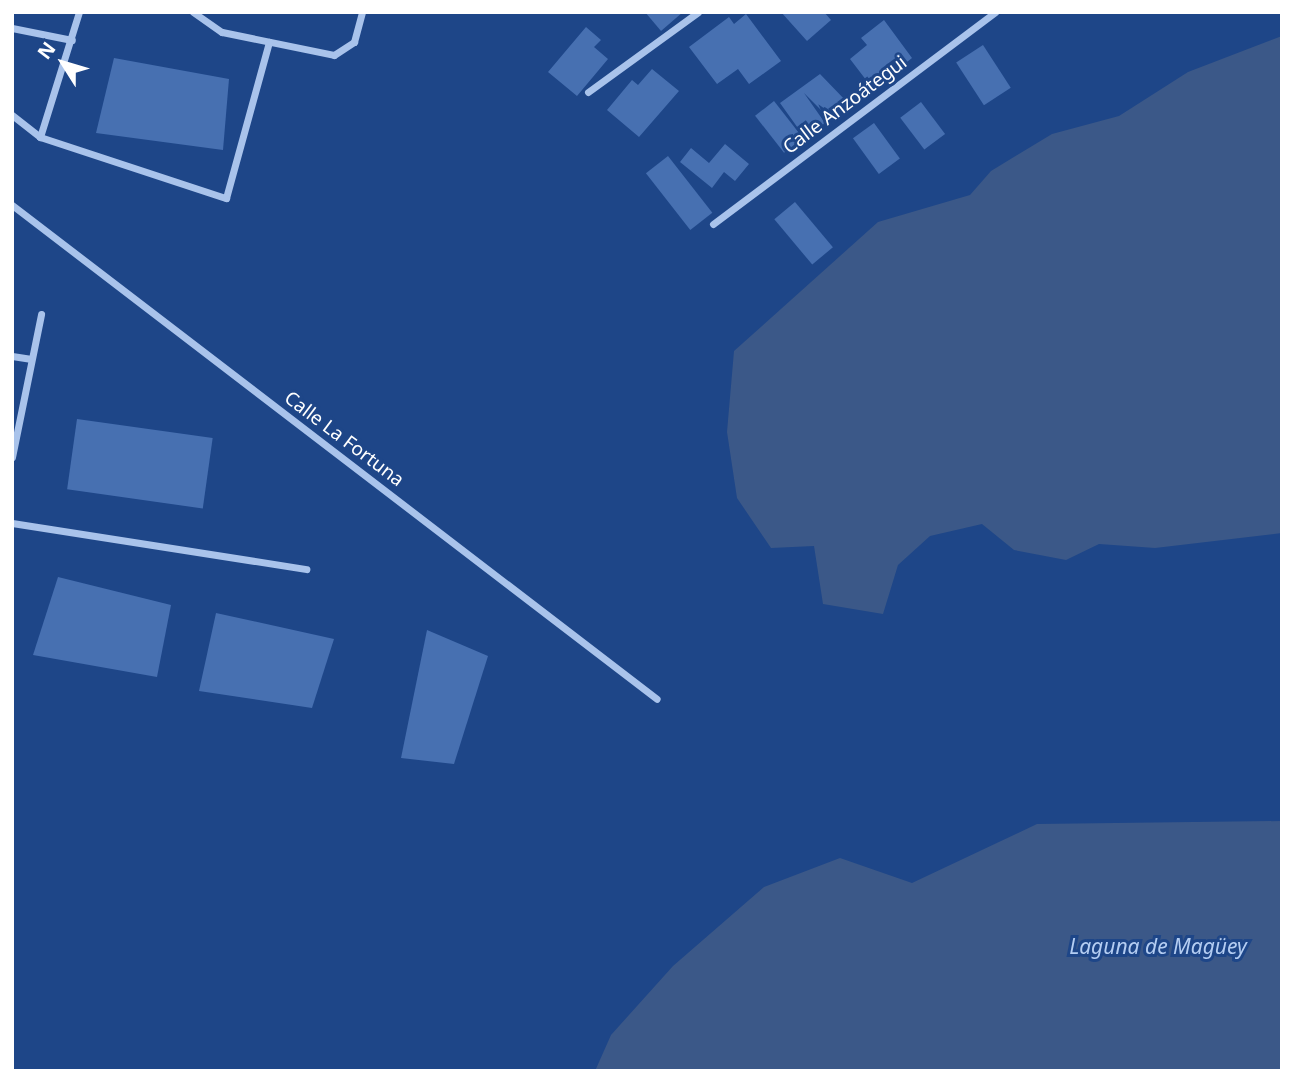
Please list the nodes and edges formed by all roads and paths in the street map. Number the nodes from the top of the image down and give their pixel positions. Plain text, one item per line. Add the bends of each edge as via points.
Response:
1 (79, 12) edge
2 (193, 12) edge
3 (362, 12) edge
4 (698, 12) edge
5 (995, 12) edge
6 (12, 28) edge
7 (72, 40) junction
8 (269, 41) junction
9 (588, 92) dead end
10 (12, 115) edge
11 (40, 137) junction
12 (12, 205) edge
13 (713, 224) dead end
14 (41, 314) dead end
15 (12, 356) edge
16 (30, 359) junction
17 (12, 457) edge
18 (12, 523) edge
19 (306, 569) dead end
20 (657, 699) dead end

1 - 7 street
2 - 8 street via 222,32
3 - 8 street via 354,42 334,55
4 - 9 street
5 - 13 street, Calle Anzoátegui
6 - 7 street
7 - 11 street
8 - 11 street via 226,198
10 - 11 street
12 - 20 street, Calle La Fortuna
14 - 16 street
15 - 16 street
16 - 17 street
18 - 19 street

